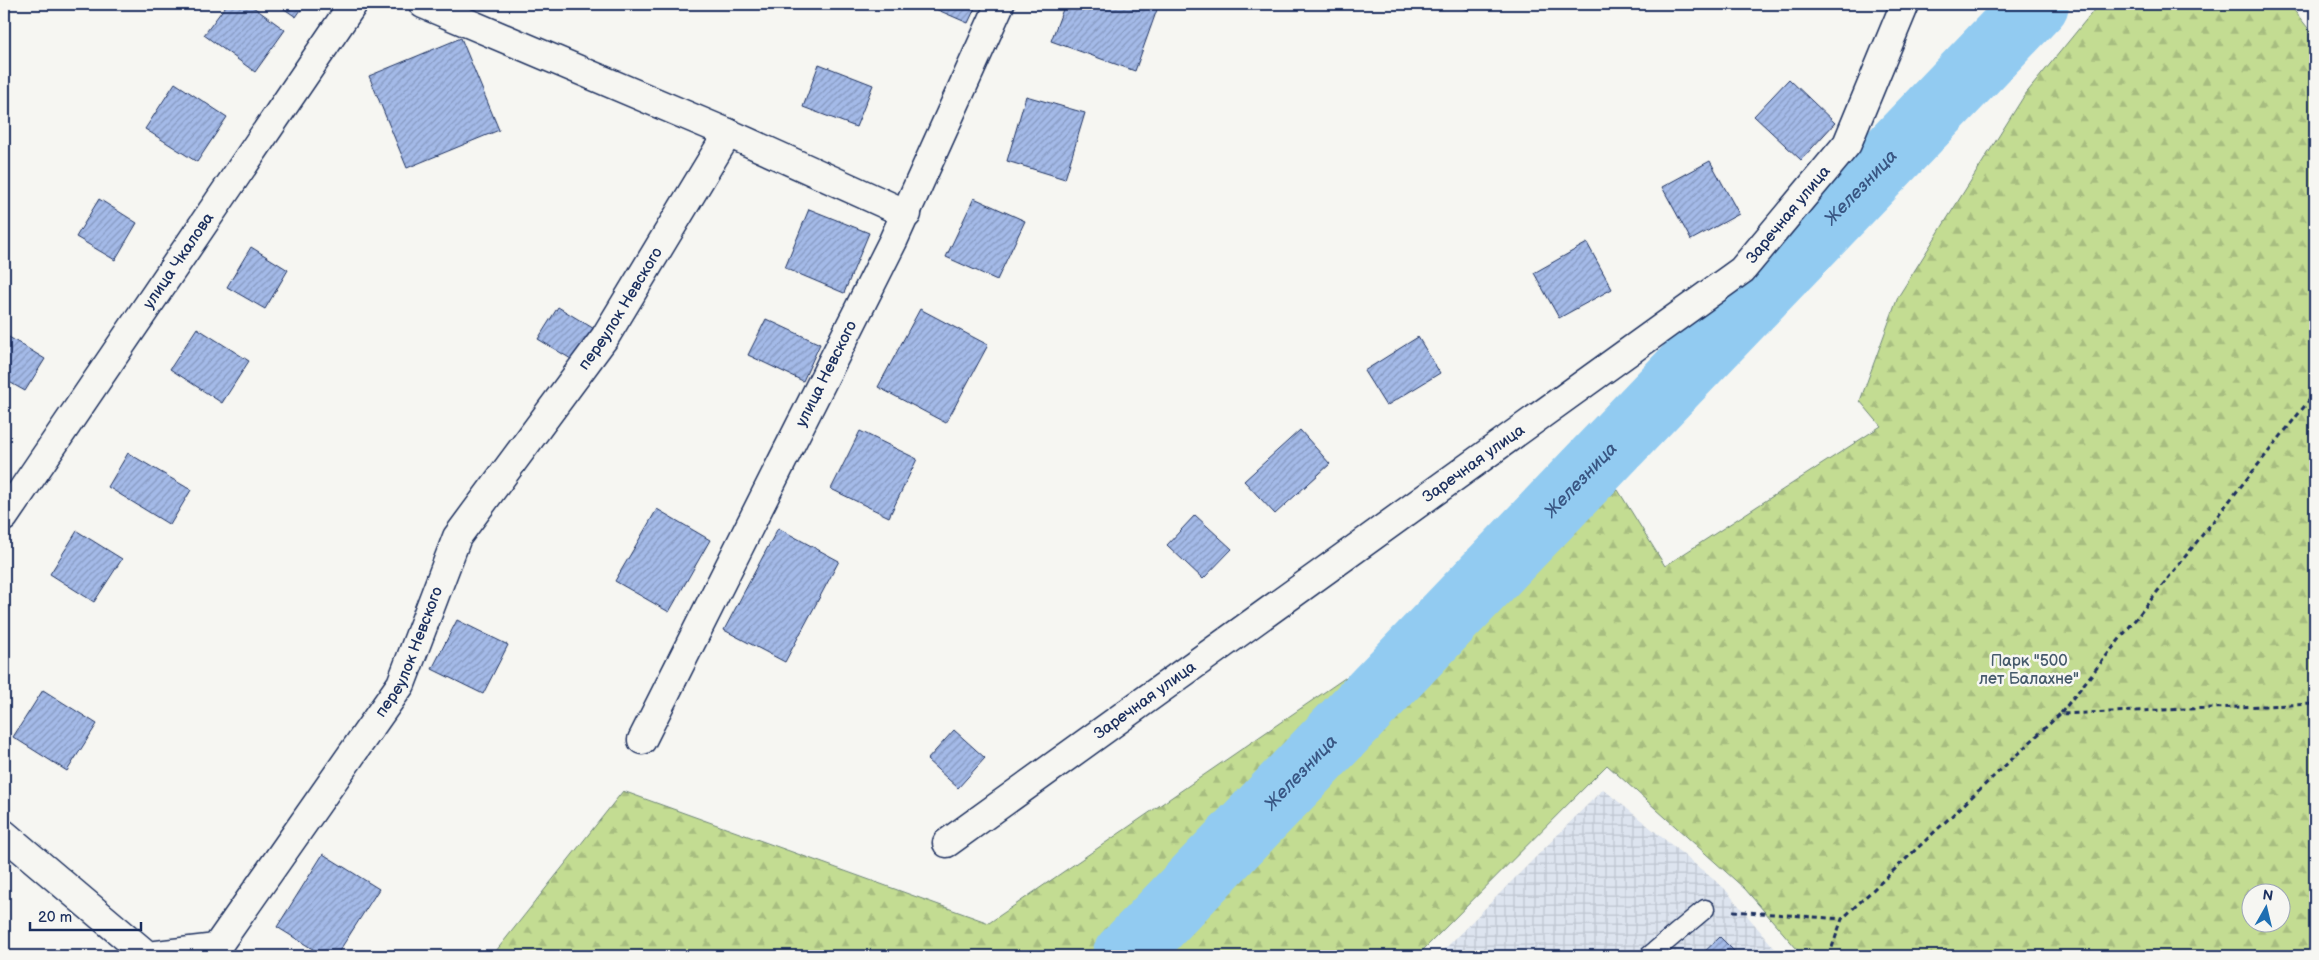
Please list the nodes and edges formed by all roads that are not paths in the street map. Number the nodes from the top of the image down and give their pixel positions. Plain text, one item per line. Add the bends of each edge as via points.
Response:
1 (353, 4) edge
2 (422, 4) edge
3 (1000, 4) edge
4 (1905, 4) edge
5 (728, 133) junction
6 (906, 214) junction
7 (4, 517) edge
8 (642, 740) dead end
9 (4, 834) edge
10 (947, 843) dead end
11 (1705, 909) road end
12 (1649, 956) edge

1 - 7 street, улица Чкалова
2 - 5 street
3 - 6 street, улица Невского
4 - 10 street, Заречная улица via 1847,144 1742,270
5 - 6 street
5 - 9 street, переулок Невского via 605,337 457,537 401,684 216,948 148,956
6 - 8 street, улица Невского
11 - 12 lane

